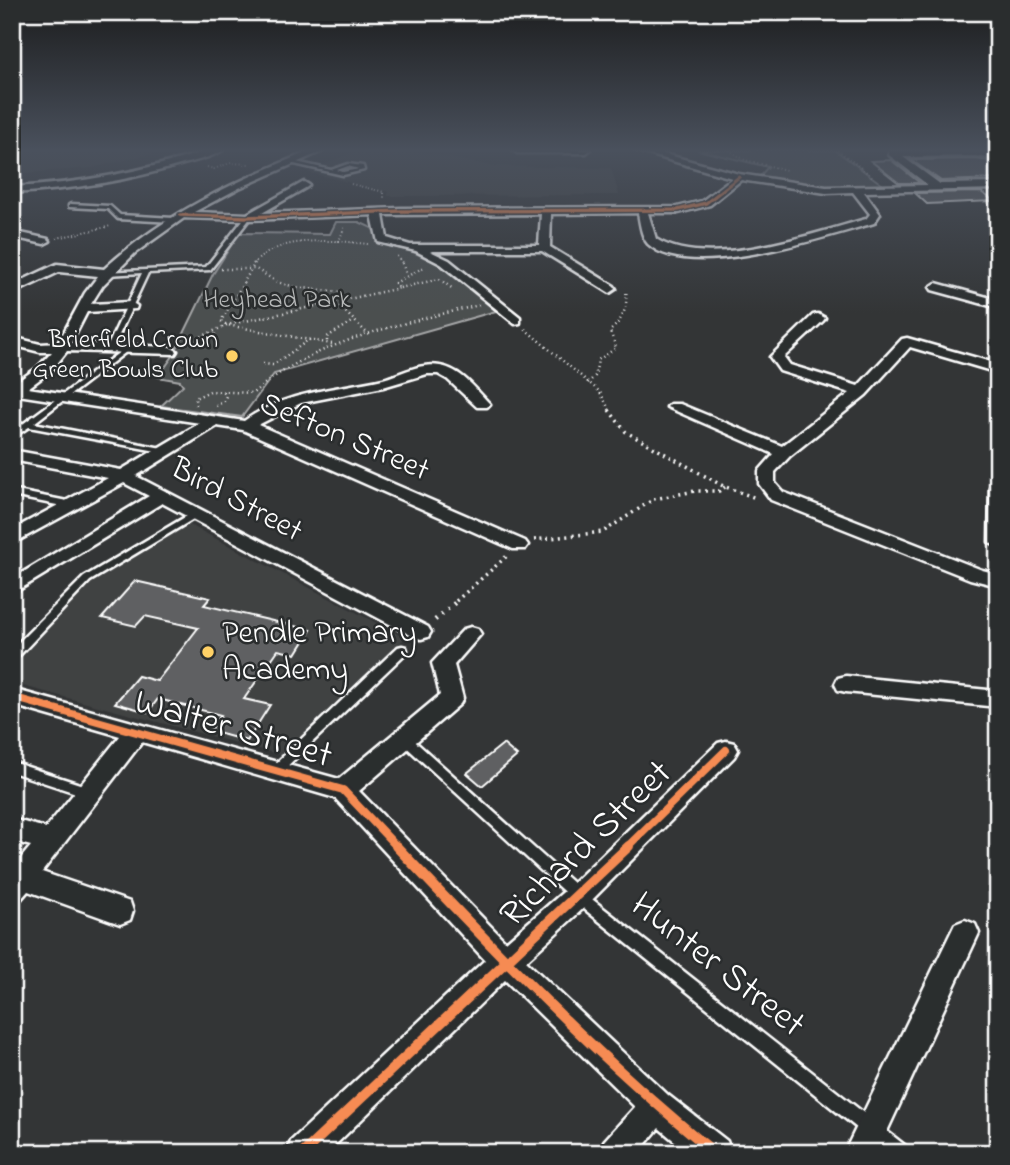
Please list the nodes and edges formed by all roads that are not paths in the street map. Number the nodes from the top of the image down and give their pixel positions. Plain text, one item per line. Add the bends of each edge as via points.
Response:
1 (201, 204) edge
2 (270, 204) edge
3 (703, 204) edge
4 (867, 204) edge
5 (71, 206) dead end
6 (546, 210) junction
7 (642, 211) junction
8 (377, 212) junction
9 (247, 217) junction
10 (177, 218) junction
11 (12, 234) edge
12 (44, 241) road end
13 (544, 248) junction
14 (440, 253) junction
15 (146, 271) junction
16 (107, 273) junction
17 (936, 287) dead end
18 (610, 289) road end
19 (12, 290) edge
20 (998, 304) edge
21 (131, 306) junction
22 (85, 308) junction
23 (818, 318) dead end
24 (515, 320) road end
25 (14, 344) edge
26 (62, 346) junction
27 (109, 349) junction
28 (124, 351) junction
29 (170, 351) road end
30 (998, 369) edge
31 (14, 391) edge
32 (860, 392) junction
33 (63, 398) junction
34 (482, 404) dead end
35 (675, 407) dead end
36 (213, 422) junction
37 (28, 424) junction
38 (247, 426) junction
39 (12, 436) edge
40 (167, 450) junction
41 (784, 453) junction
42 (12, 455) edge
43 (124, 476) junction
44 (998, 487) edge
45 (12, 493) edge
46 (162, 495) junction
47 (998, 499) edge
48 (72, 505) junction
49 (197, 513) junction
50 (13, 539) edge
51 (998, 542) edge
52 (519, 545) road end
53 (998, 580) edge
54 (12, 587) edge
55 (421, 632) road end
56 (471, 634) dead end
57 (402, 650) dead end
58 (12, 656) edge
59 (846, 684) dead end
60 (12, 697) edge
61 (998, 699) edge
62 (136, 733) junction
63 (405, 739) junction
64 (726, 750) dead end
65 (12, 767) edge
66 (275, 771) junction
67 (343, 790) junction
68 (89, 793) junction
69 (12, 830) edge
70 (51, 841) junction
71 (17, 884) edge
72 (578, 896) junction
73 (120, 911) dead end
74 (965, 933) dead end
75 (505, 961) junction
76 (657, 1106) junction
77 (866, 1141) edge
78 (303, 1153) edge
79 (616, 1153) edge
80 (715, 1153) edge
81 (901, 1153) edge

1 - 10 street
2 - 9 street
3 - 7 street
4 - 7 street via 875,214 870,220 723,255 687,255 662,248 652,242
5 - 10 lane via 110,208 118,217
6 - 7 street
6 - 8 street
6 - 13 street
8 - 9 street
8 - 14 street via 382,240
9 - 10 street
9 - 15 lane via 208,269
10 - 16 street
11 - 12 street
13 - 14 street
13 - 18 street
14 - 24 street
15 - 16 lane
15 - 21 lane
16 - 19 street via 57,268
16 - 22 street
17 - 20 street
21 - 22 street
21 - 27 lane
22 - 26 street
23 - 32 street via 777,357 779,363
25 - 26 street
26 - 27 street
26 - 31 street via 41,372
27 - 28 street
28 - 29 street
28 - 33 lane
30 - 32 street via 907,342
31 - 33 street, Sefton Street
32 - 41 street
33 - 36 street, Sefton Street via 198,413
33 - 37 lane
34 - 38 street via 451,375 426,370 382,384 290,401
35 - 41 street
36 - 38 street, Sefton Street
36 - 40 street
37 - 39 lane
37 - 40 lane
38 - 52 street, Sefton Street
40 - 43 street
41 - 53 street via 767,471 767,484 777,496
42 - 43 street, Bird Street
43 - 46 street, Bird Street
43 - 48 street
44 - 47 street
45 - 48 lane
46 - 49 street, Bird Street
46 - 54 street
47 - 51 street
48 - 50 street
49 - 55 street, Bird Street
49 - 58 lane via 87,579
56 - 63 street via 443,663 452,698
57 - 66 lane
59 - 61 street
60 - 62 street, Walter Street
62 - 66 street, Walter Street
62 - 68 street
63 - 67 street
63 - 72 lane, Hunter Street
64 - 72 street, Richard Street
65 - 68 lane
66 - 67 street, Walter Street
67 - 75 street, Walter Street
68 - 70 street
69 - 70 street
70 - 71 street
71 - 73 street
72 - 75 street, Richard Street
72 - 77 lane, Hunter Street
74 - 77 street
75 - 76 street, Walter Street
75 - 78 street, Richard Street
76 - 79 street
76 - 80 street, Walter Street
77 - 81 lane, Hunter Street

